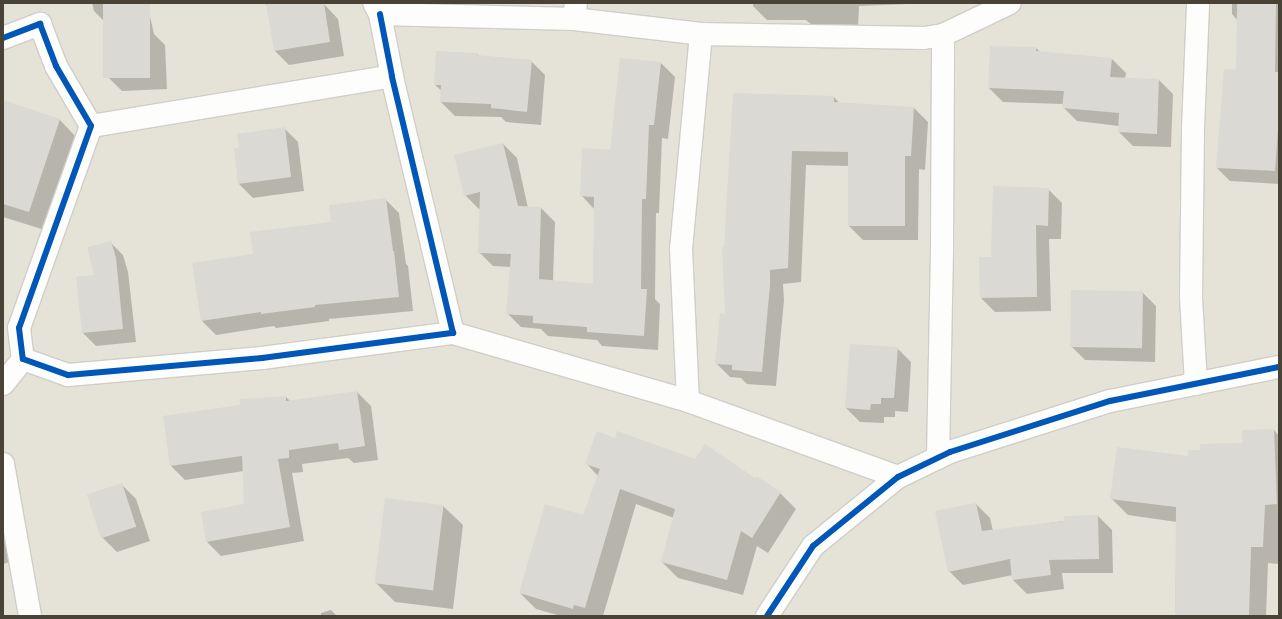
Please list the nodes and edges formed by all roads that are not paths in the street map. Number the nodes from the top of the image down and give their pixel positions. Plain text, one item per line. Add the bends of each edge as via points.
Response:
1 (1010, 3) edge
2 (1198, 3) edge
3 (377, 9) edge
4 (575, 11) edge
5 (701, 34) junction
6 (943, 35) junction
7 (3, 38) edge
8 (392, 76) junction
9 (91, 126) junction
10 (453, 333) junction
11 (23, 359) junction
12 (1279, 367) edge
13 (3, 384) edge
14 (1196, 384) junction
15 (688, 400) junction
16 (938, 458) junction
17 (3, 464) edge
18 (898, 477) junction
19 (30, 616) edge
20 (768, 616) edge

1 - 6 street
2 - 14 street via 1191,296
3 - 4 street
3 - 8 street
4 - 5 street
5 - 6 street via 924,38
5 - 15 street via 681,248
6 - 16 street
7 - 9 street via 40,24 56,66
8 - 9 street
8 - 10 street
9 - 11 street via 19,328
10 - 11 street via 262,358 68,375
10 - 15 street
11 - 13 street
12 - 14 street
14 - 16 street via 1110,401
15 - 18 street
16 - 18 street
17 - 19 street
18 - 20 street via 813,546

